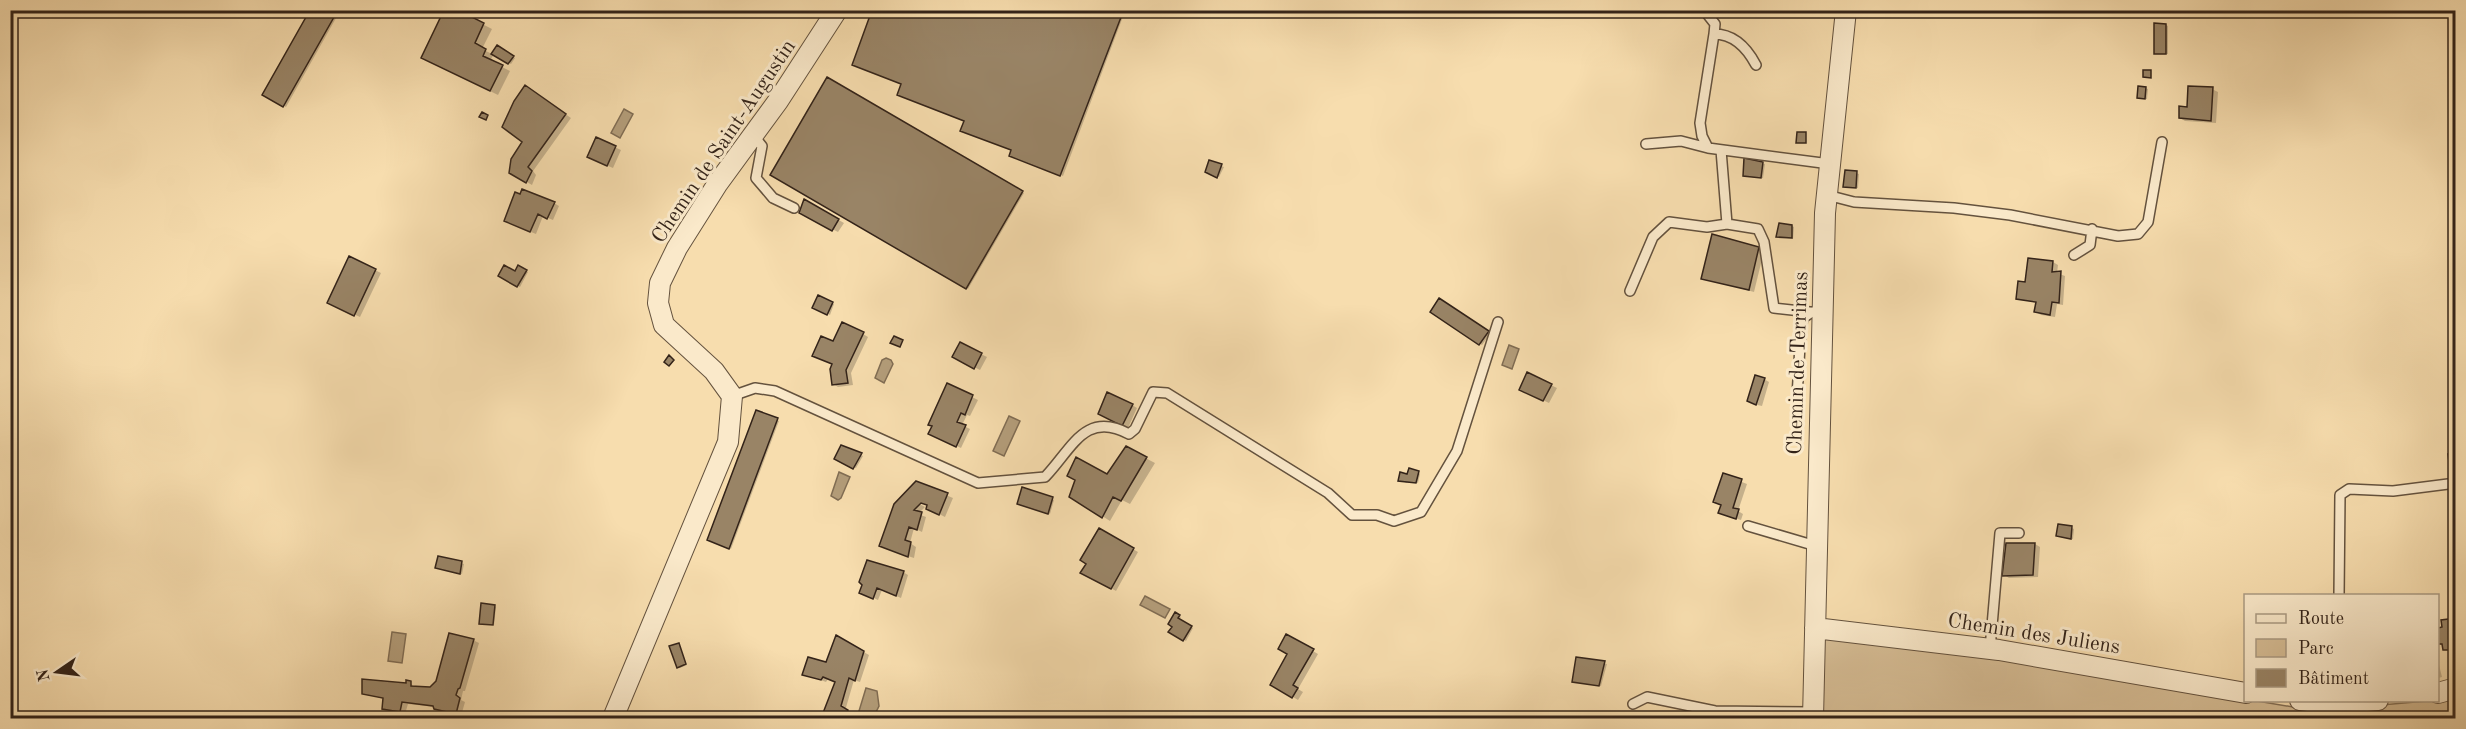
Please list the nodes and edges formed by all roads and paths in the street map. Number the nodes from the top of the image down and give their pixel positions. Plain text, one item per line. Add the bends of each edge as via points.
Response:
1 (837, 10) edge
2 (1704, 10) edge
3 (1846, 10) edge
4 (1714, 34) junction
5 (1756, 65) dead end
6 (753, 135) junction
7 (2162, 142) dead end
8 (1646, 144) dead end
9 (1708, 148) junction
10 (1721, 150) junction
11 (1830, 164) junction
12 (1827, 195) junction
13 (794, 208) dead end
14 (1727, 224) junction
15 (2091, 229) junction
16 (2074, 255) dead end
17 (1630, 291) dead end
18 (1816, 313) junction
19 (1498, 322) dead end
20 (732, 396) junction
21 (1797, 397) dead end
22 (2456, 483) edge
23 (1748, 526) dead end
24 (2019, 533) dead end
25 (1816, 546) junction
26 (2339, 594) edge
27 (1815, 628) junction
28 (1990, 649) junction
29 (2456, 688) edge
30 (2244, 693) edge
31 (2439, 693) edge
32 (2341, 703) edge
33 (1633, 704) dead end
34 (1813, 716) edge
35 (613, 718) edge
36 (2364, 718) edge

1 - 6 street, Chemin de Saint-Augustin
2 - 4 lane via 1715,24
3 - 11 street, Chemin de Terrimas
4 - 5 lane via 1726,34 1748,51
4 - 9 lane via 1700,123
6 - 13 lane via 762,146 756,178 774,198
6 - 20 street, Chemin de Saint-Augustin via 677,248 660,284 658,303 664,325 714,371
7 - 15 lane via 2148,222 2138,234 2118,236
8 - 9 lane via 1681,141
9 - 10 lane
10 - 11 lane
10 - 14 lane
11 - 12 street, Chemin de Terrimas
12 - 15 lane via 1854,202 1954,208
12 - 18 street, Chemin de Terrimas
14 - 17 lane via 1689,226 1669,222 1653,237
14 - 18 lane via 1758,229 1764,242 1774,308
15 - 16 lane via 2090,245
18 - 21 lane via 1803,318
18 - 25 street, Chemin de Terrimas
19 - 20 lane via 1457,451 1421,512 1394,521 1377,515 1352,515 1328,493 1167,393 1154,392 1129,434 1104,425 1089,429 1045,477 978,483 775,391 755,388
20 - 35 street via 728,442
22 - 26 lane via 2393,491 2349,489 2340,495
23 - 25 lane
24 - 28 lane via 2001,533
25 - 27 street, Chemin de Terrimas
27 - 28 street, Chemin des Juliens
27 - 34 street, Chemin de Terrimas
28 - 30 street, Chemin des Juliens
29 - 31 street
32 - 36 lane
33 - 34 lane via 1647,697 1715,711

